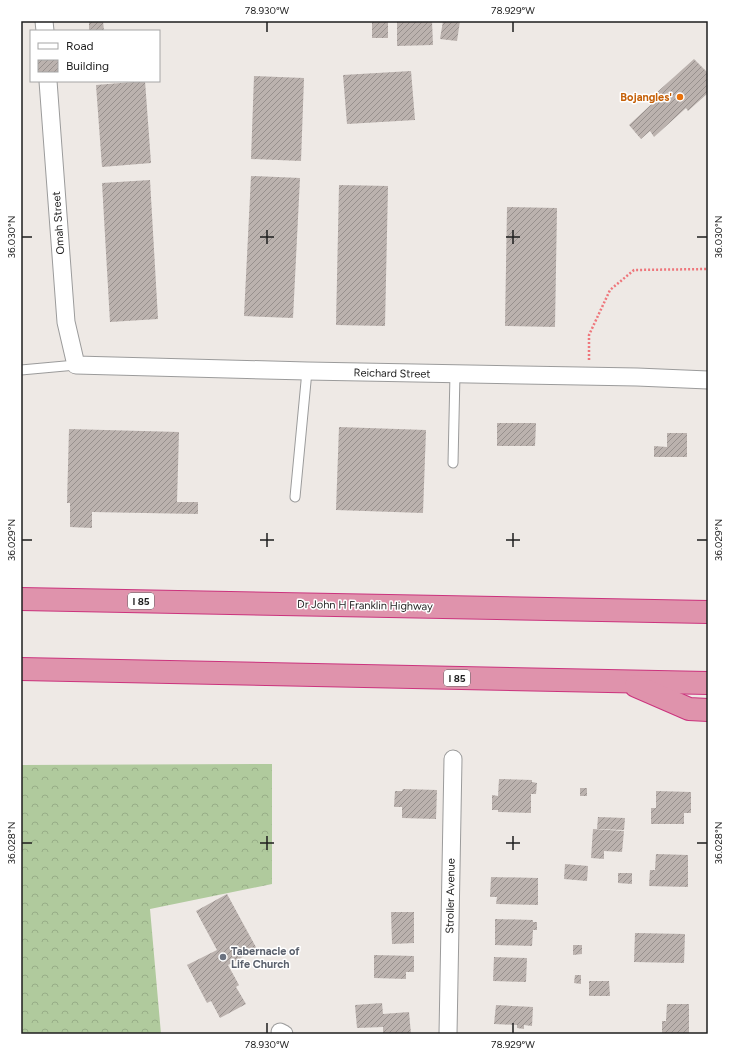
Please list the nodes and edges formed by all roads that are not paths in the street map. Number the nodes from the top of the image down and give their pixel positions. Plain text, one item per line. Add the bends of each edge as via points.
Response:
1 (48, 82) edge
2 (76, 365) junction
3 (21, 370) edge
4 (307, 371) junction
5 (456, 374) junction
6 (708, 380) edge
7 (453, 463) dead end
8 (295, 497) dead end
9 (21, 599) edge
10 (703, 611) edge
11 (21, 669) edge
12 (625, 682) junction
13 (708, 683) edge
14 (708, 710) edge
15 (453, 758) dead end
16 (448, 1034) edge

1 - 2 street, Omah Street via 66,322
2 - 3 lane
2 - 4 street, Reichard Street
4 - 5 street, Reichard Street
4 - 8 lane
5 - 6 street, Reichard Street
5 - 7 lane
9 - 10 highway, Dr John H Franklin Highway / I 85
11 - 12 highway, I 85
12 - 13 highway, I 85
12 - 14 highway via 690,709
15 - 16 street, Stroller Avenue

